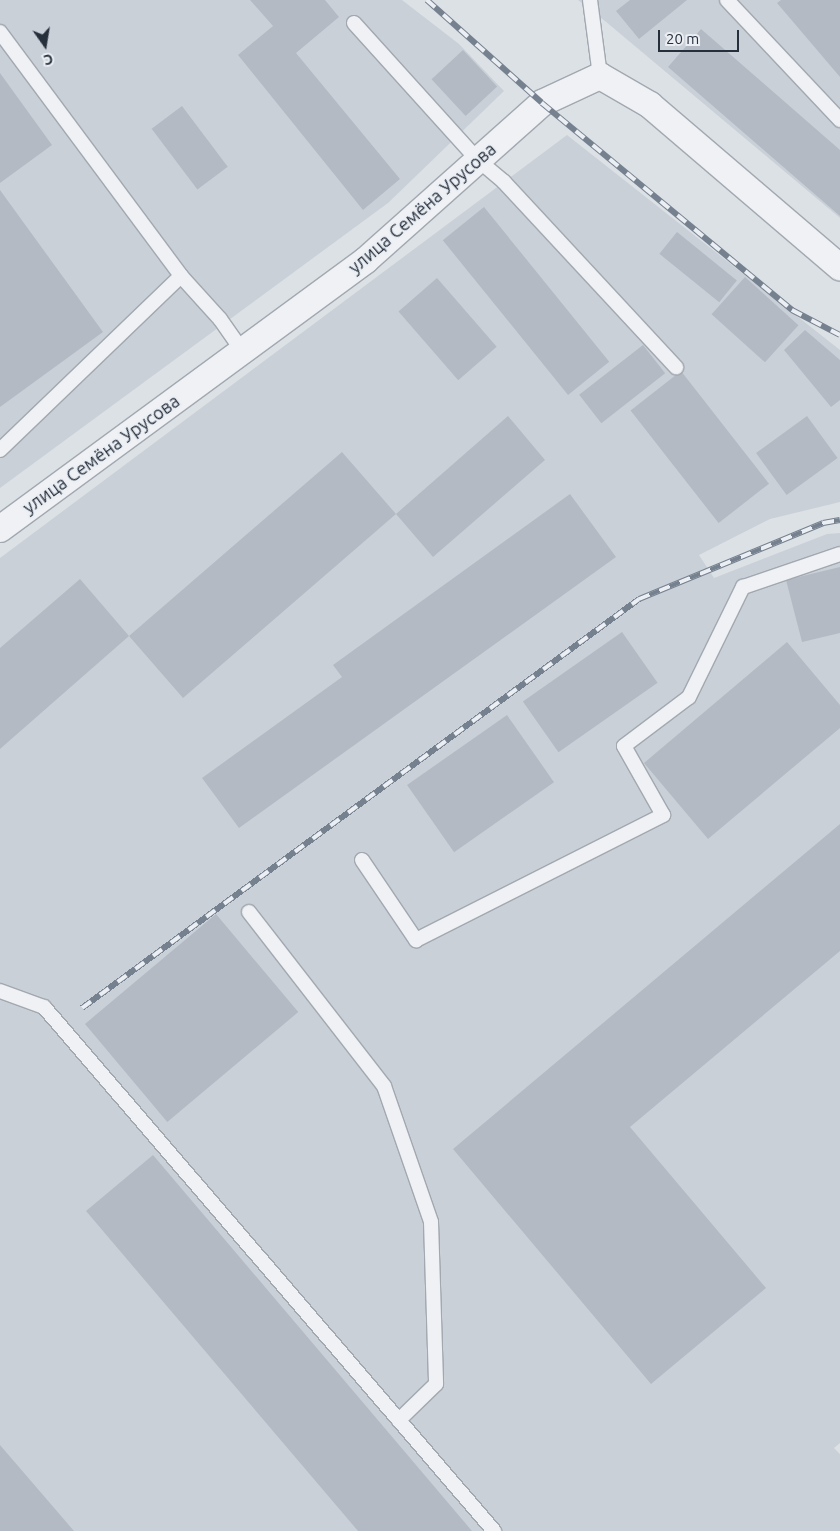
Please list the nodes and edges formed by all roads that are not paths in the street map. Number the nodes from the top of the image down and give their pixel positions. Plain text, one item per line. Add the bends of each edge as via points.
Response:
1 (590, 0) edge
2 (727, 0) edge
3 (354, 23) dead end
4 (0, 32) edge
5 (600, 76) junction
6 (840, 120) edge
7 (478, 160) junction
8 (840, 266) edge
9 (181, 276) junction
10 (242, 350) junction
11 (676, 367) dead end
12 (0, 450) edge
13 (0, 529) edge
14 (840, 554) edge
15 (362, 860) dead end
16 (249, 912) dead end
17 (0, 991) edge
18 (399, 1420) junction
19 (494, 1531) edge

1 - 5 lane
2 - 6 lane
3 - 7 lane
4 - 9 lane
5 - 7 street, улица Семёна Урусова via 542,103
5 - 8 street via 650,105
7 - 10 street, улица Семёна Урусова via 366,260
7 - 11 lane via 504,182
9 - 10 lane via 220,319
9 - 12 lane
10 - 13 street, улица Семёна Урусова
14 - 15 lane via 743,586 689,697 624,746 663,815 416,940
16 - 18 lane via 384,1086 431,1222 436,1384
17 - 18 lane via 44,1007
18 - 19 lane

